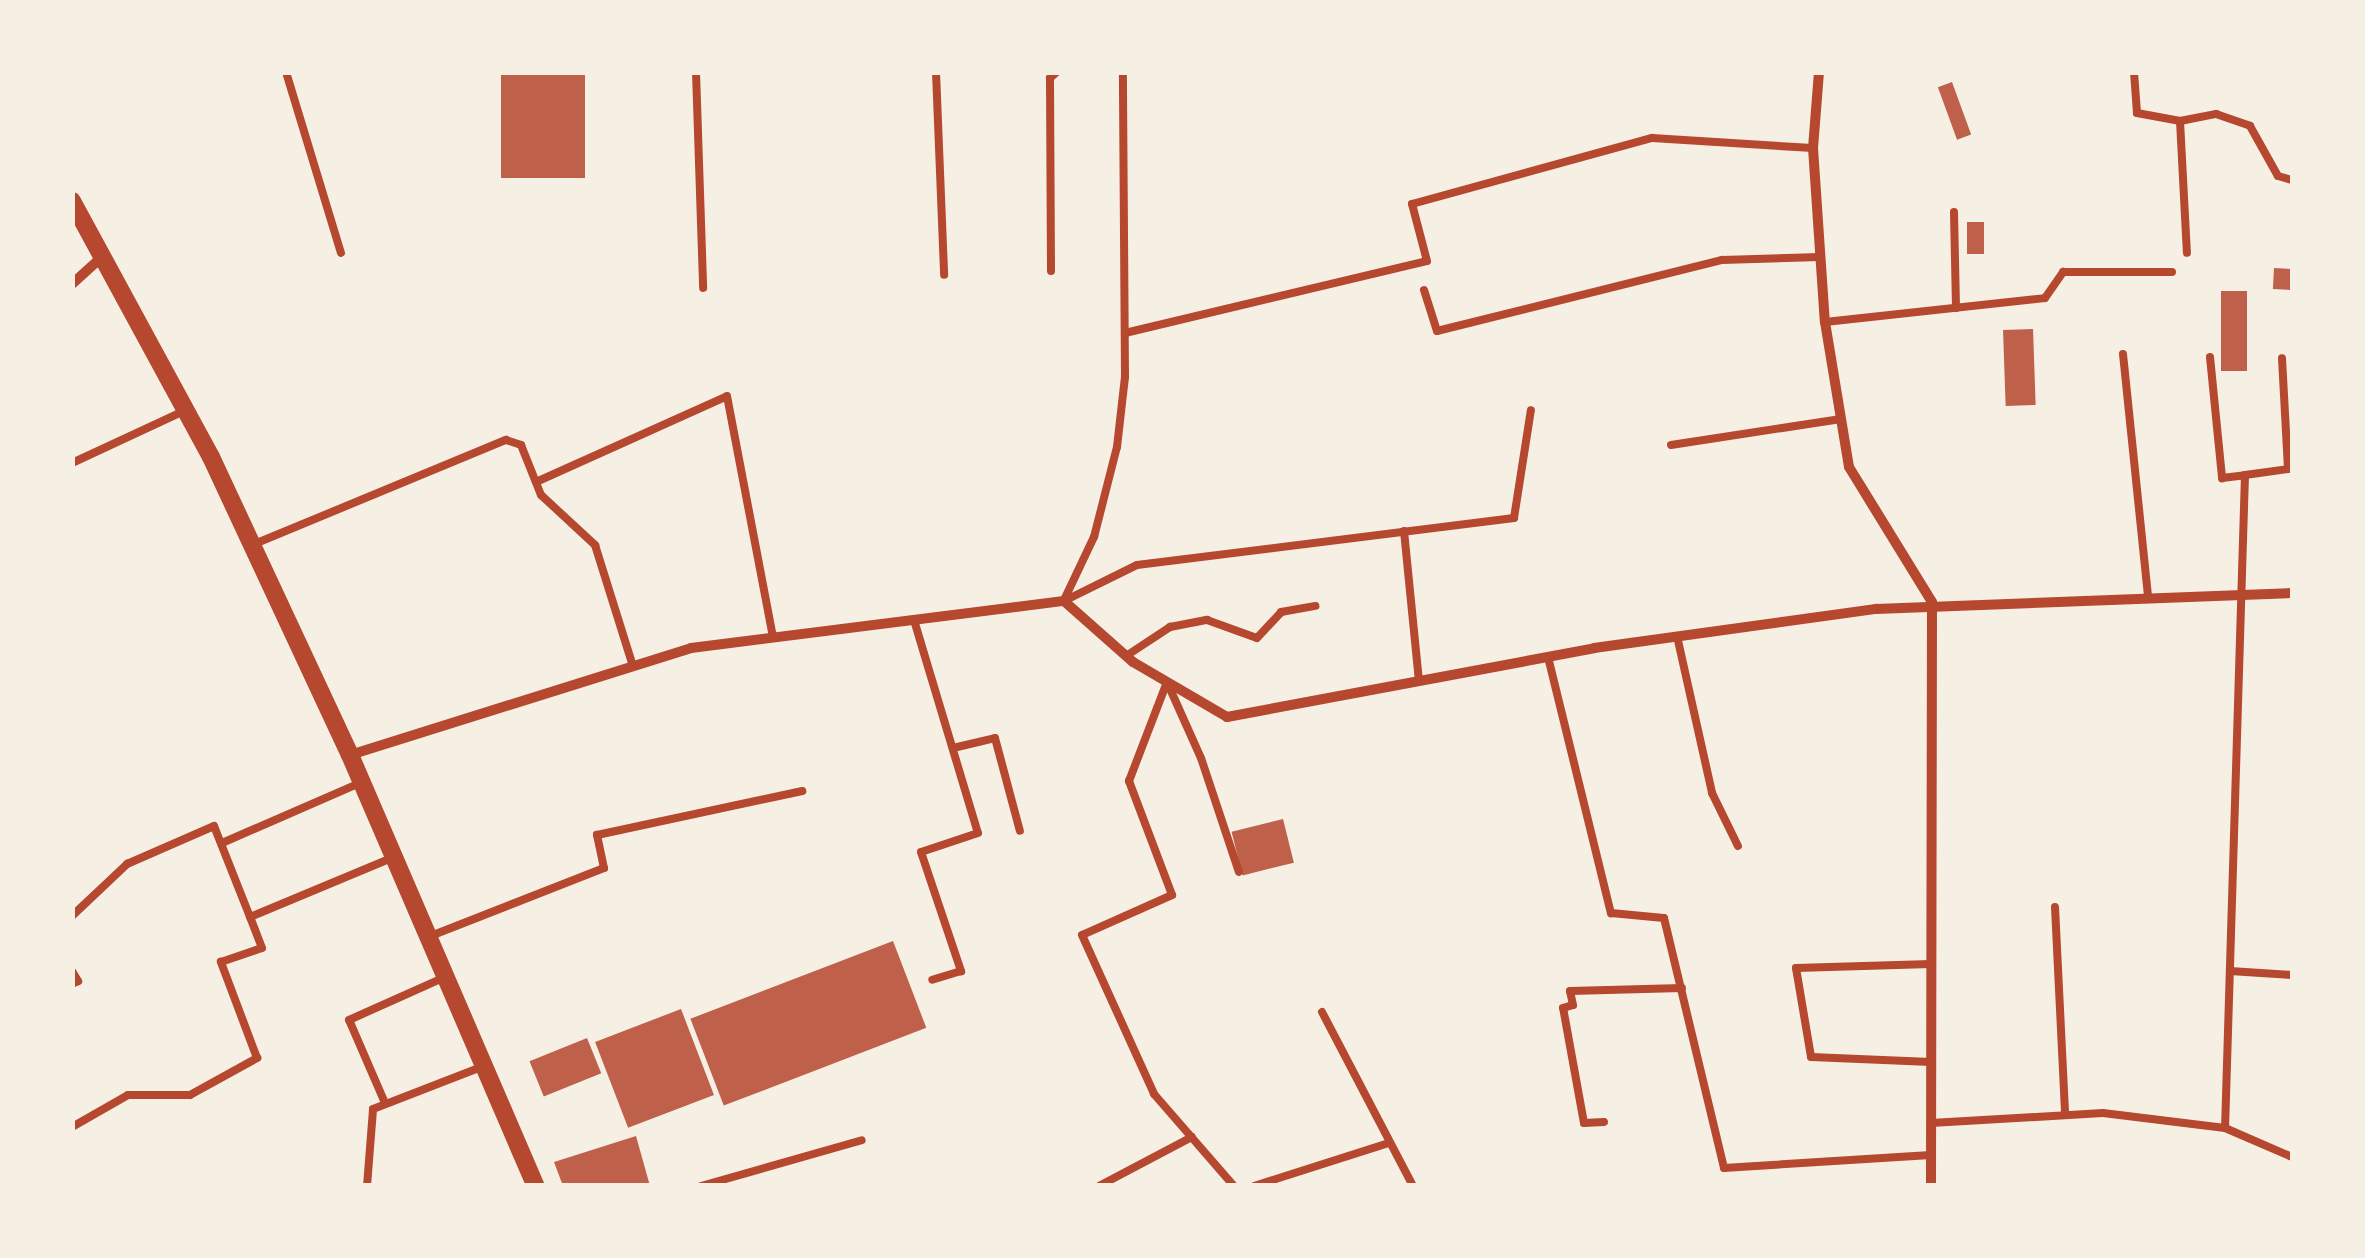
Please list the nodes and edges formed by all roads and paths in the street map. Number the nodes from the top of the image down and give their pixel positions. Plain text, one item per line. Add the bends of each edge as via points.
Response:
1 (286, 72) edge
2 (696, 72) edge
3 (936, 72) edge
4 (1058, 72) edge
5 (1123, 72) edge
6 (1818, 72) edge
7 (2134, 72) edge
8 (2180, 122) junction
9 (1813, 148) junction
10 (2292, 180) edge
11 (72, 201) edge
12 (1954, 212) dead end
13 (341, 253) dead end
14 (2187, 253) dead end
15 (104, 256) junction
16 (1820, 257) junction
17 (1051, 270) dead end
18 (2172, 272) dead end
19 (944, 275) dead end
20 (72, 284) edge
21 (703, 288) dead end
22 (1424, 290) dead end
23 (1956, 308) junction
24 (1825, 322) junction
25 (1125, 333) junction
26 (2123, 354) dead end
27 (2210, 357) dead end
28 (2282, 358) dead end
29 (186, 410) junction
30 (1530, 410) dead end
31 (1841, 418) junction
32 (1671, 445) dead end
33 (72, 463) edge
34 (2245, 475) junction
35 (536, 482) junction
36 (1404, 532) junction
37 (252, 545) junction
38 (2236, 593) junction
39 (2292, 594) edge
40 (2148, 596) junction
41 (1064, 600) junction
42 (1932, 602) junction
43 (1315, 606) dead end
44 (914, 620) junction
45 (1678, 636) junction
46 (773, 638) junction
47 (1126, 656) junction
48 (1548, 657) junction
49 (633, 666) junction
50 (1419, 681) junction
51 (1167, 682) junction
52 (953, 748) junction
53 (350, 756) junction
54 (362, 782) junction
55 (802, 790) dead end
56 (1020, 831) dead end
57 (222, 843) junction
58 (1738, 846) dead end
59 (394, 857) junction
60 (1238, 872) dead end
61 (2055, 907) dead end
62 (72, 916) edge
63 (250, 917) junction
64 (428, 938) junction
65 (1932, 964) junction
66 (72, 971) edge
67 (2230, 972) junction
68 (2292, 975) edge
69 (446, 977) junction
70 (932, 980) dead end
71 (72, 984) edge
72 (1682, 988) junction
73 (1322, 1012) dead end
74 (1932, 1062) junction
75 (484, 1066) junction
76 (385, 1103) junction
77 (2065, 1116) junction
78 (1604, 1122) dead end
79 (1932, 1123) junction
80 (72, 1127) edge
81 (2225, 1128) junction
82 (1192, 1137) junction
83 (862, 1140) dead end
84 (1386, 1144) junction
85 (1931, 1155) junction
86 (2292, 1157) edge
87 (367, 1186) edge
88 (536, 1186) edge
89 (701, 1186) edge
90 (1099, 1186) edge
91 (1234, 1186) edge
92 (1254, 1186) edge
93 (1414, 1186) edge
94 (1931, 1186) edge

1 - 13 lane
2 - 21 lane
3 - 19 lane
4 - 17 lane via 1050,78
5 - 25 lane
6 - 9 street
7 - 8 lane via 2137,113
8 - 10 lane via 2216,114 2250,126 2278,176
8 - 14 lane
9 - 16 street
9 - 25 lane via 1652,138 1412,204 1427,261
11 - 15 street
12 - 23 lane
15 - 20 street
15 - 29 street
16 - 22 lane via 1722,260 1437,331
16 - 24 street
18 - 23 lane via 2063,272 2045,298
23 - 24 lane
24 - 31 street
25 - 41 lane via 1117,447 1094,537
26 - 40 lane
27 - 34 lane via 2222,478
28 - 34 lane via 2288,469
29 - 33 lane
29 - 37 street
30 - 36 lane via 1514,518
31 - 32 lane
31 - 42 street via 1849,467
34 - 38 lane
35 - 37 lane via 521,445 506,440
35 - 46 lane via 727,396
35 - 49 lane via 594,545
36 - 41 lane via 1136,565
36 - 50 lane
37 - 53 street
38 - 39 street
38 - 40 street
38 - 67 lane
40 - 42 street
41 - 44 street
41 - 47 street
42 - 45 street
42 - 65 street
43 - 47 lane via 1281,612 1257,638 1207,620 1170,627
44 - 46 street
44 - 52 lane
45 - 48 street
45 - 58 lane via 1712,793
46 - 49 street via 691,648
47 - 51 street
48 - 50 street
48 - 72 lane via 1611,913 1664,918
49 - 53 street
50 - 51 street via 1226,718
51 - 60 lane via 1201,758
51 - 82 lane via 1129,782 1172,896 1082,934 1154,1094
52 - 56 lane via 996,738
52 - 70 lane via 978,833 921,852 961,972
53 - 54 street
54 - 57 lane
54 - 59 street
55 - 64 lane via 598,835 604,868
57 - 62 lane via 214,826 126,864
57 - 63 lane
59 - 63 lane
59 - 64 street
61 - 77 lane
63 - 80 lane via 262,948 221,962 257,1058 190,1095 128,1095
64 - 69 street
65 - 74 street
65 - 74 lane via 1796,968 1811,1057
66 - 71 lane via 78,981
67 - 68 lane
67 - 81 lane
69 - 75 street
69 - 76 lane via 349,1020
72 - 78 lane via 1570,991 1573,1005 1563,1008 1584,1124
72 - 85 lane via 1724,1168
73 - 84 lane
74 - 79 street
75 - 76 lane
75 - 88 street
76 - 87 lane via 372,1108
77 - 79 lane
77 - 81 lane via 2103,1113
79 - 85 street
81 - 86 lane
82 - 90 lane
82 - 91 lane
83 - 89 lane
84 - 92 lane
84 - 93 lane
85 - 94 street

